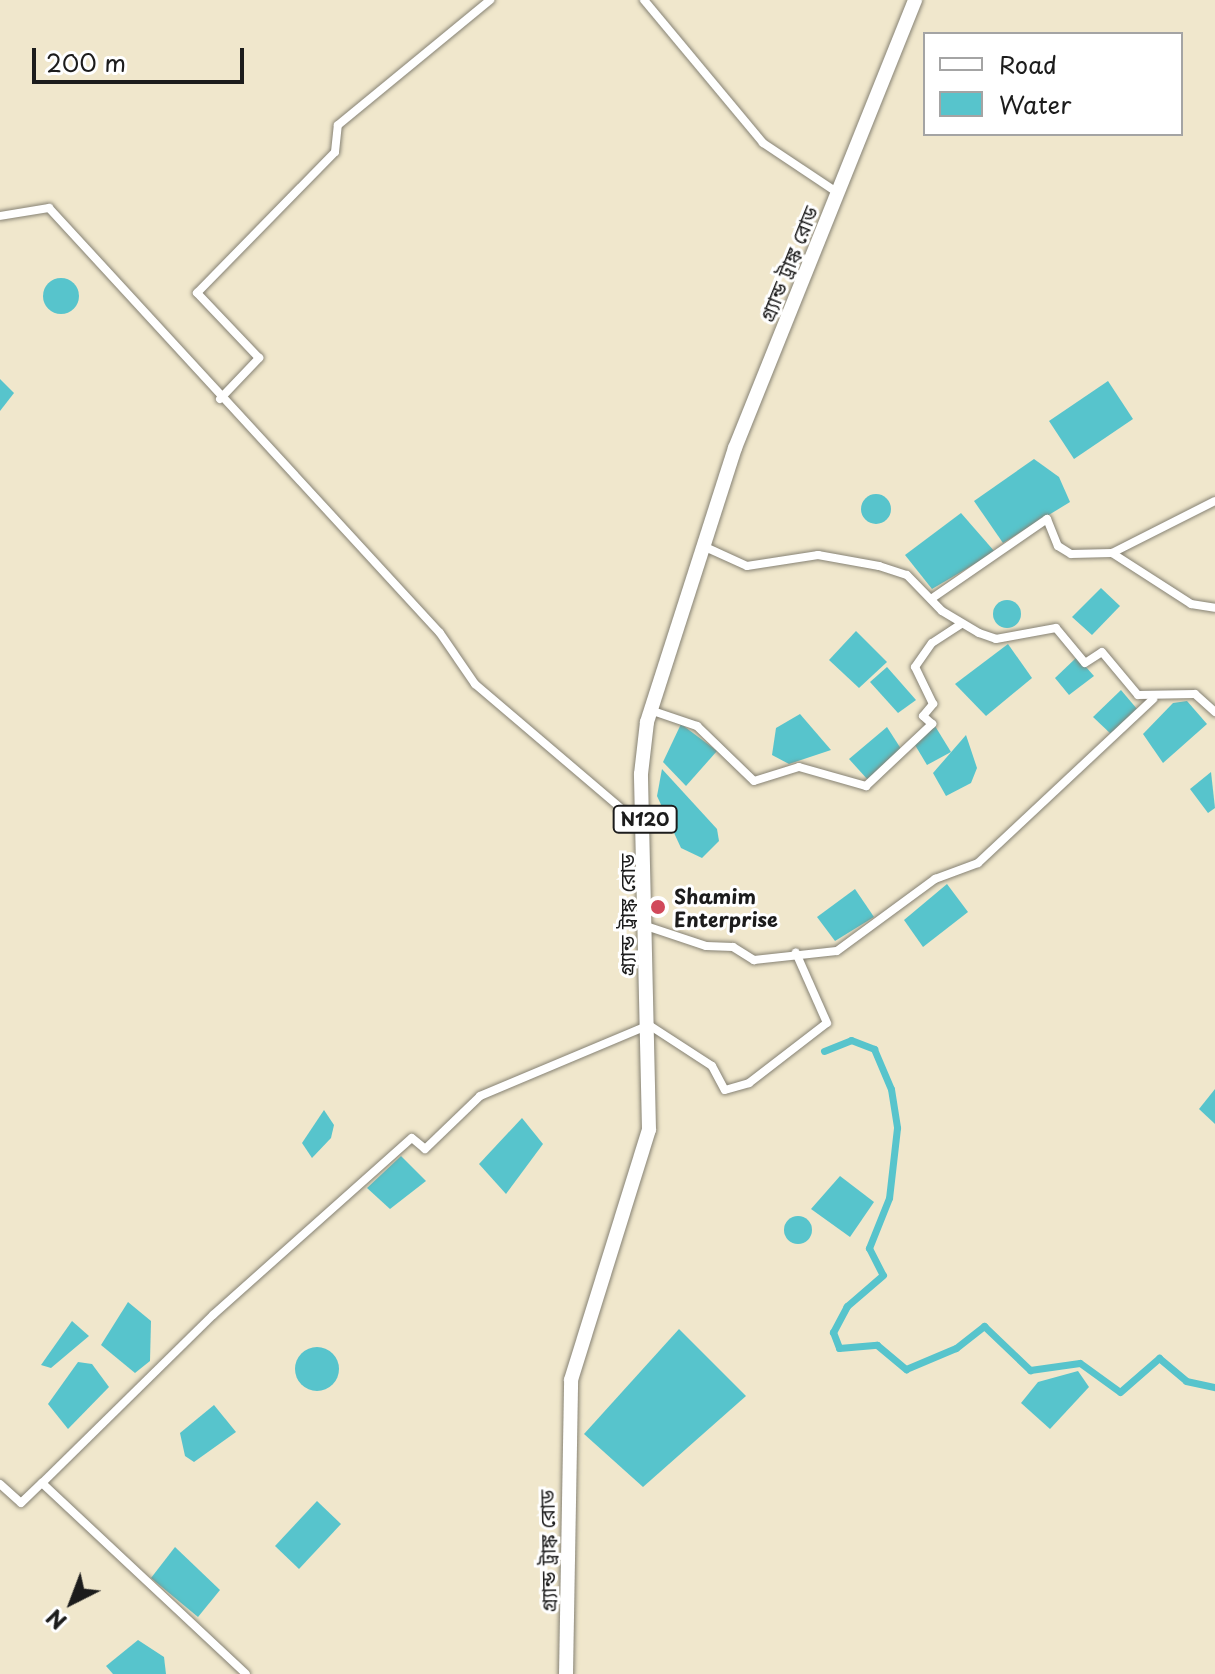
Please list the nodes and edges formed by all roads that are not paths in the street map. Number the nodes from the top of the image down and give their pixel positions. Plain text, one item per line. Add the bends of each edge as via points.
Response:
1 (490, 0) edge
2 (644, 0) edge
3 (915, 0) edge
4 (839, 194) junction
5 (0, 216) edge
6 (220, 399) junction
7 (1215, 501) edge
8 (703, 546) junction
9 (1112, 553) junction
10 (931, 599) junction
11 (1215, 608) edge
12 (961, 624) junction
13 (1153, 699) junction
14 (650, 710) junction
15 (1215, 712) edge
16 (646, 829) junction
17 (643, 925) junction
18 (796, 953) junction
19 (649, 1025) junction
20 (42, 1483) junction
21 (0, 1484) edge
22 (246, 1674) edge
23 (566, 1674) edge

1 - 6 street via 338,125 335,152 197,293 259,358
2 - 4 street via 763,143
3 - 4 highway, গ্র্যান্ড ট্রাঙ্ক রোড / N120
4 - 8 highway, গ্র্যান্ড ট্রাঙ্ক রোড / N120
5 - 6 street via 49,208
6 - 16 street via 440,633 475,684 572,760 599,796
7 - 9 street
8 - 10 street via 747,566 818,555 869,562 907,575
8 - 14 highway, গ্র্যান্ড ট্রাঙ্ক রোড / N120
9 - 10 street via 1071,554 1058,546 1047,519
9 - 11 street via 1191,604
10 - 12 street
12 - 13 street via 996,639 1056,628 1085,663 1102,652 1126,685
12 - 14 street via 932,643 915,667 933,704 923,716 932,724 866,786 799,767 754,781 697,726
13 - 15 street via 1195,694
13 - 18 street via 978,863 935,879 837,951
14 - 16 highway, গ্র্যান্ড ট্রাঙ্ক রোড / N120 via 641,774
16 - 17 highway, গ্র্যান্ড ট্রাঙ্ক রোড / N120
17 - 18 street via 706,946 733,947 754,960
17 - 19 highway, গ্র্যান্ড ট্রাঙ্ক রোড / N120
18 - 19 street via 827,1023 735,1091 725,1090 705,1061
19 - 20 street via 480,1096 425,1149 412,1138 202,1325
19 - 23 highway, গ্র্যান্ড ট্রাঙ্ক রোড / N120 via 649,1130 571,1380
20 - 21 street via 21,1503
20 - 22 street

